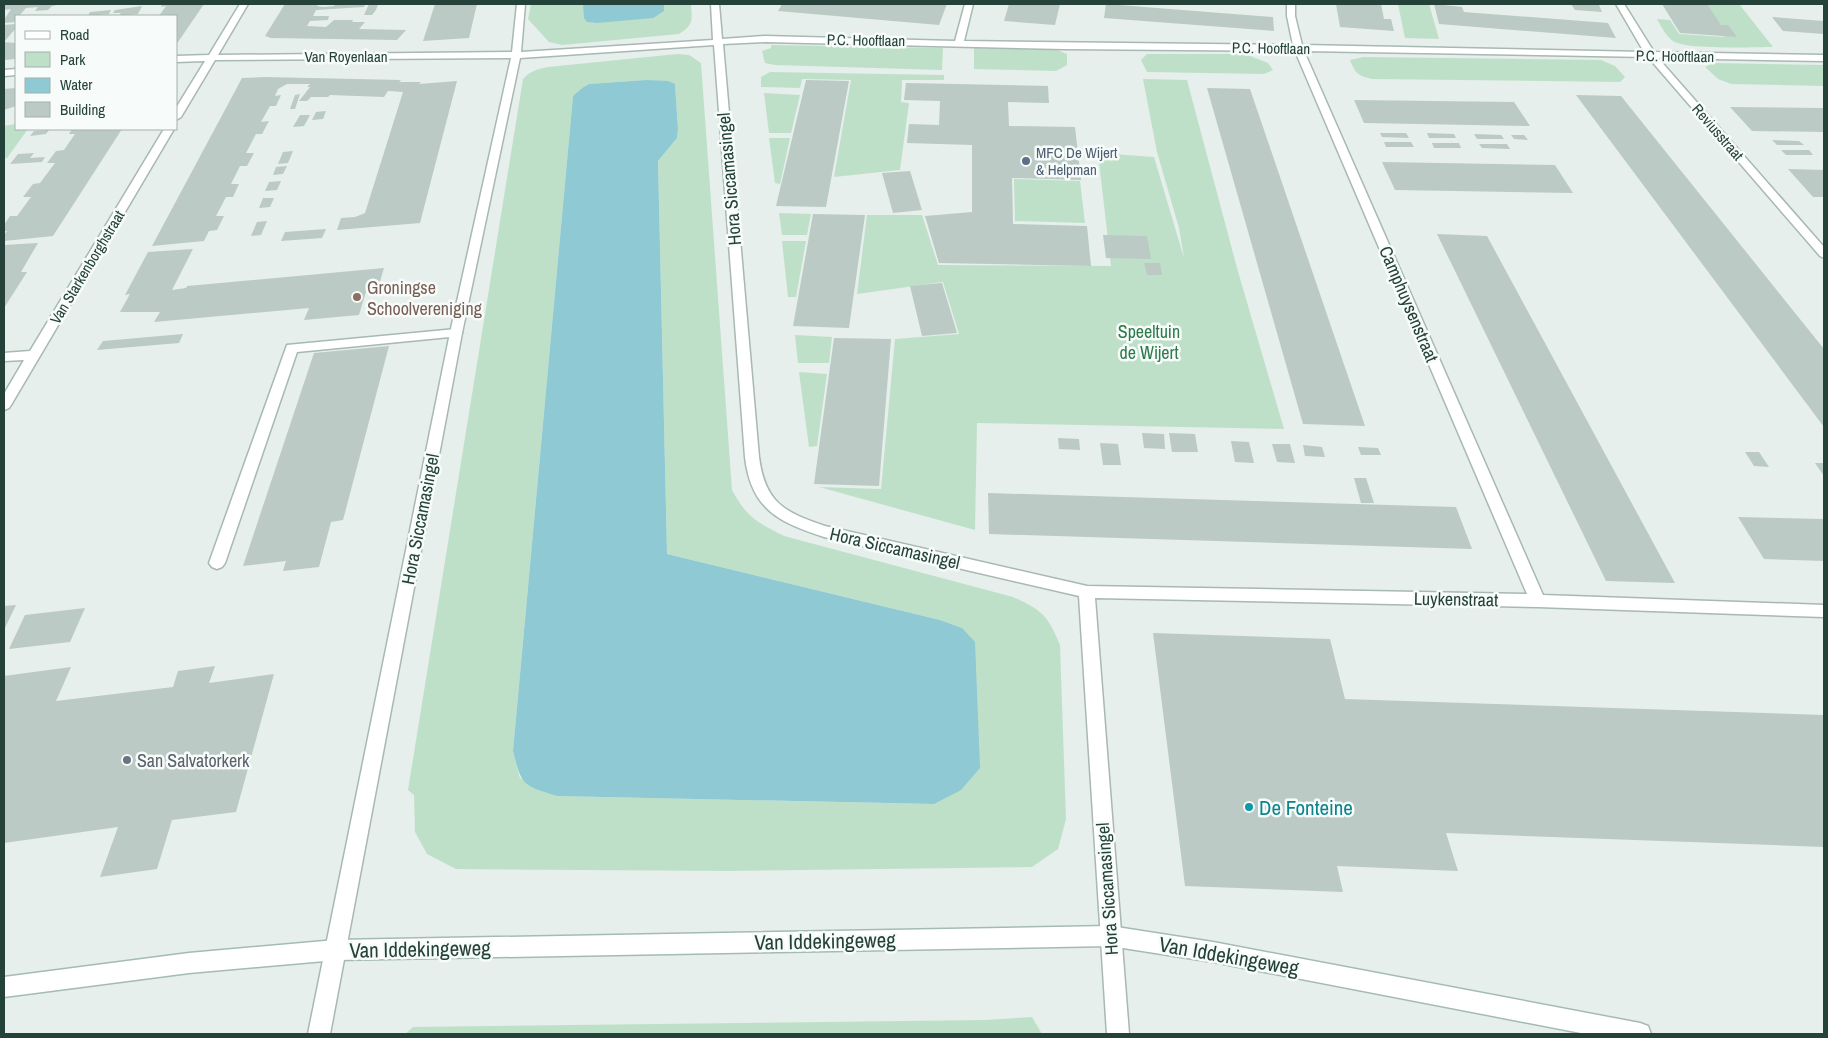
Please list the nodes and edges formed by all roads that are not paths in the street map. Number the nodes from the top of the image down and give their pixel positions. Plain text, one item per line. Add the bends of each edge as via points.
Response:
1 (244, 4) edge
2 (521, 4) edge
3 (715, 4) edge
4 (969, 4) edge
5 (1290, 4) edge
6 (1620, 4) edge
7 (717, 40) junction
8 (960, 42) junction
9 (1298, 48) junction
10 (516, 55) junction
11 (1651, 55) junction
12 (212, 57) junction
13 (1824, 58) edge
14 (178, 59) edge
15 (178, 114) edge
16 (168, 130) edge
17 (1824, 254) edge
18 (456, 333) junction
19 (34, 355) junction
20 (4, 357) edge
21 (4, 405) edge
22 (217, 563) dead end
23 (1087, 592) junction
24 (1538, 601) junction
25 (1824, 611) edge
26 (1110, 936) junction
27 (336, 950) junction
28 (4, 988) edge
29 (319, 1034) edge
30 (1118, 1034) edge
31 (1640, 1034) edge

1 - 12 street
2 - 10 street, Hora Siccamasingel
3 - 7 street, Hora Siccamasingel
4 - 8 street
5 - 9 street, Camphuysenstraat
6 - 11 street, Reviusstraat
7 - 8 street, P.C. Hooftlaan
7 - 10 street, P.C. Hooftlaan
7 - 23 street, Hora Siccamasingel via 752,456 757,485 769,503 786,518 824,531
8 - 9 street, P.C. Hooftlaan
9 - 11 street, P.C. Hooftlaan
9 - 24 street, Camphuysenstraat
10 - 12 street, Van Royenlaan
10 - 18 street, Hora Siccamasingel
11 - 13 street, P.C. Hooftlaan
11 - 17 street, Reviusstraat
12 - 14 street, Van Royenlaan
12 - 15 street
16 - 19 street, Van Starkenborghstraat
18 - 22 street via 292,348
18 - 27 street, Hora Siccamasingel
19 - 20 street
19 - 21 street, Van Starkenborghstraat
23 - 24 street, Luykenstraat
23 - 26 street, Hora Siccamasingel
24 - 25 street, Luykenstraat
26 - 27 street, Van Iddekingeweg
26 - 30 street, Hora Siccamasingel
26 - 31 street, Van Iddekingeweg via 1214,952
27 - 28 street, Van Iddekingeweg via 189,963
27 - 29 street, Hora Siccamasingel

